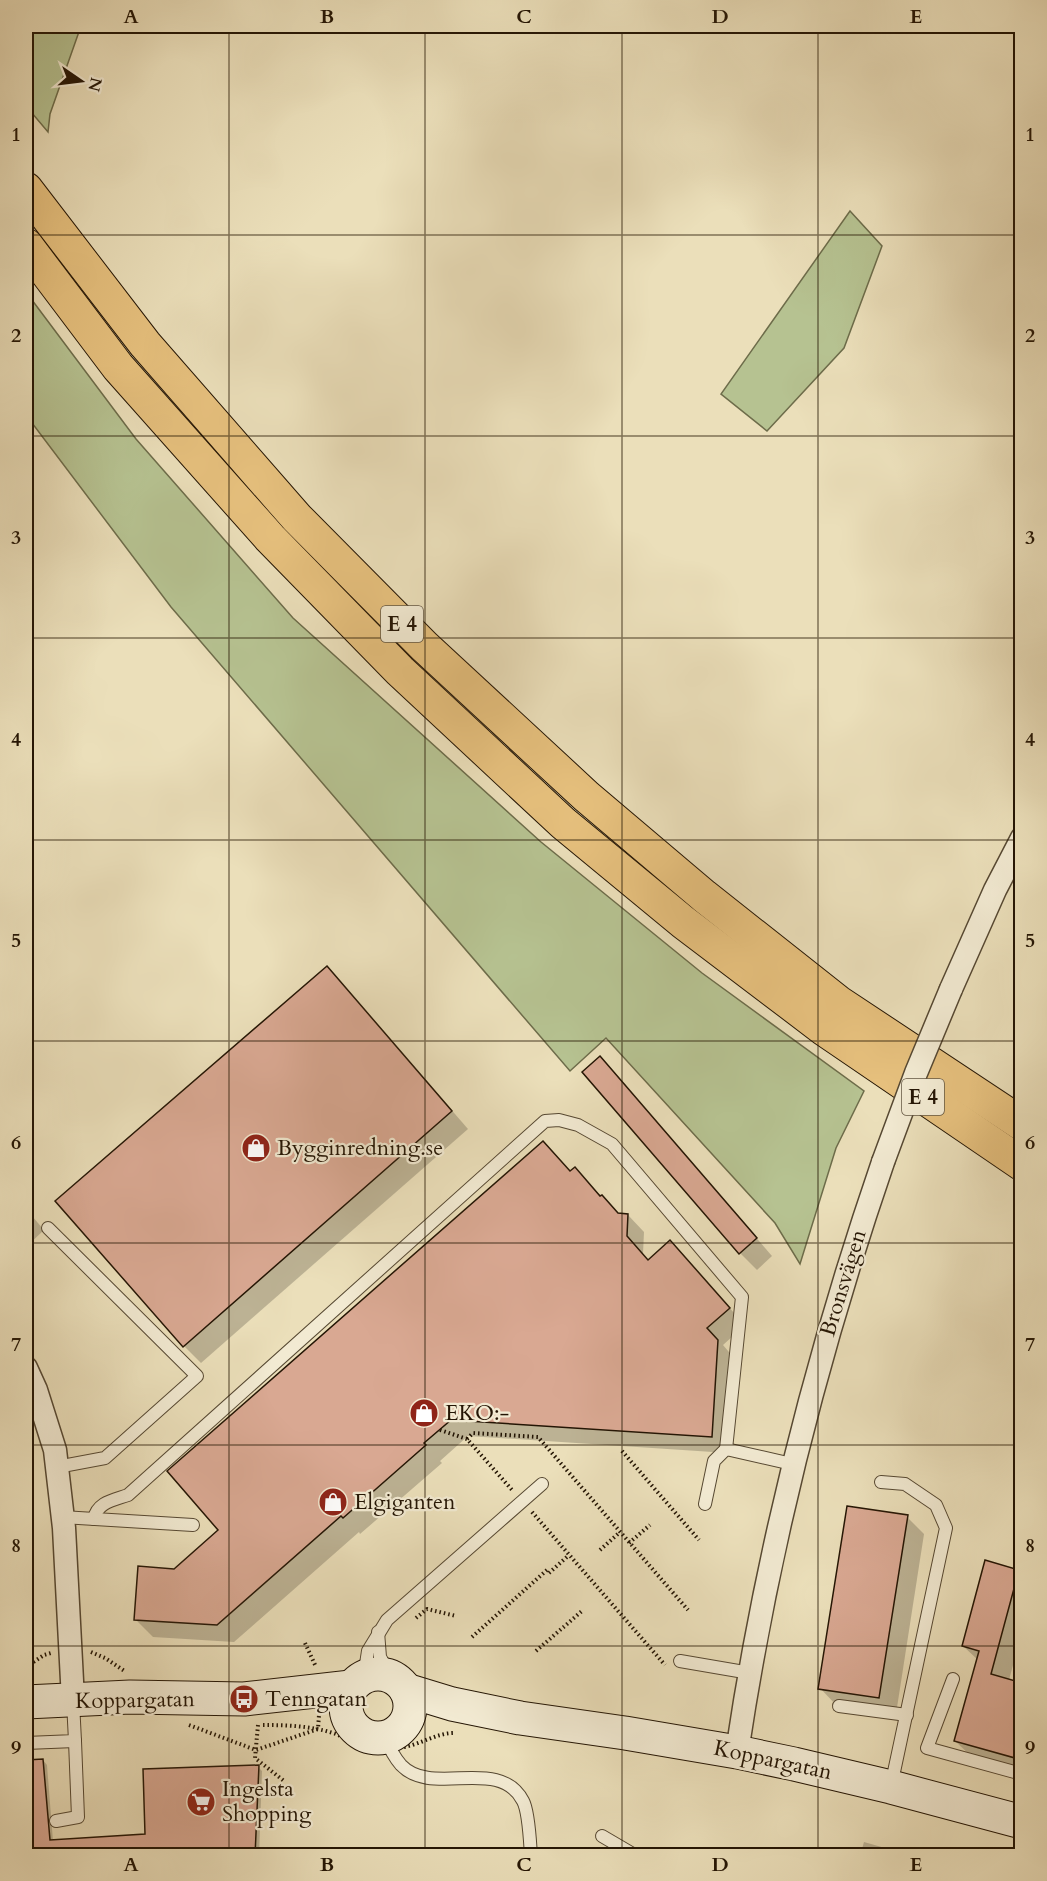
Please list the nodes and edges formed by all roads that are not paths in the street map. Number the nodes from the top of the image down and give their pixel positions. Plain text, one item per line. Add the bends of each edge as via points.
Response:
1 (26, 189) edge
2 (26, 245) edge
3 (1022, 838) edge
4 (1022, 1124) edge
5 (1022, 1164) edge
6 (48, 1228) dead end
7 (26, 1368) edge
8 (31, 1395) edge
9 (726, 1449) junction
10 (792, 1464) junction
11 (57, 1467) junction
12 (881, 1482) dead end
13 (542, 1484) dead end
14 (705, 1504) dead end
15 (62, 1516) junction
16 (94, 1519) junction
17 (194, 1526) dead end
18 (378, 1632) junction
19 (680, 1661) dead end
20 (750, 1673) junction
21 (953, 1679) dead end
22 (378, 1683) junction
23 (73, 1700) junction
24 (26, 1702) edge
25 (839, 1706) dead end
26 (907, 1714) junction
27 (251, 1716) junction
28 (520, 1718) junction
29 (350, 1722) junction
30 (393, 1738) junction
31 (75, 1741) junction
32 (26, 1743) edge
33 (736, 1752) junction
34 (1022, 1774) edge
35 (891, 1787) junction
36 (56, 1821) dead end
37 (1022, 1822) edge
38 (602, 1836) dead end
39 (631, 1853) dead end
40 (531, 1856) edge

1 - 4 highway, E 4 via 145,344 290,509 424,646 586,796 704,896 838,1002
2 - 5 highway, E 4 via 118,367 270,538 400,671 555,815 683,922 814,1022
3 - 10 street, Bronsvägen, bridge via 951,989 883,1162 834,1310
6 - 11 lane via 197,1376 105,1458
7 - 8 street
8 - 11 street via 55,1450
9 - 10 lane
9 - 14 lane via 714,1461
9 - 16 lane via 742,1297 612,1144 578,1125 545,1121 128,1496 102,1504
10 - 20 street, Bronsvägen
11 - 15 street
12 - 26 lane via 905,1484 936,1505 946,1528
13 - 18 lane
15 - 16 lane
15 - 23 street
16 - 17 lane
18 - 22 lane
18 - 22 lane via 368,1650
19 - 20 lane
20 - 33 street, Bronsvägen
21 - 34 lane via 927,1748
22 - 27 street, Koppargatan
22 - 28 street, Koppargatan
22 - 29 street via 345,1704
22 - 30 street via 409,1699 408,1718
23 - 24 street, Koppargatan
23 - 27 street, Koppargatan via 130,1697
23 - 31 lane
25 - 26 lane
26 - 35 lane
27 - 29 street, Koppargatan via 319,1713
28 - 30 street, Koppargatan via 447,1720
28 - 33 street, Koppargatan
29 - 30 street via 365,1736
30 - 40 lane via 402,1767 419,1776 483,1778 514,1789 524,1802
31 - 32 lane
31 - 36 lane via 78,1818
33 - 35 street, Koppargatan
35 - 37 street, Koppargatan
38 - 39 lane

